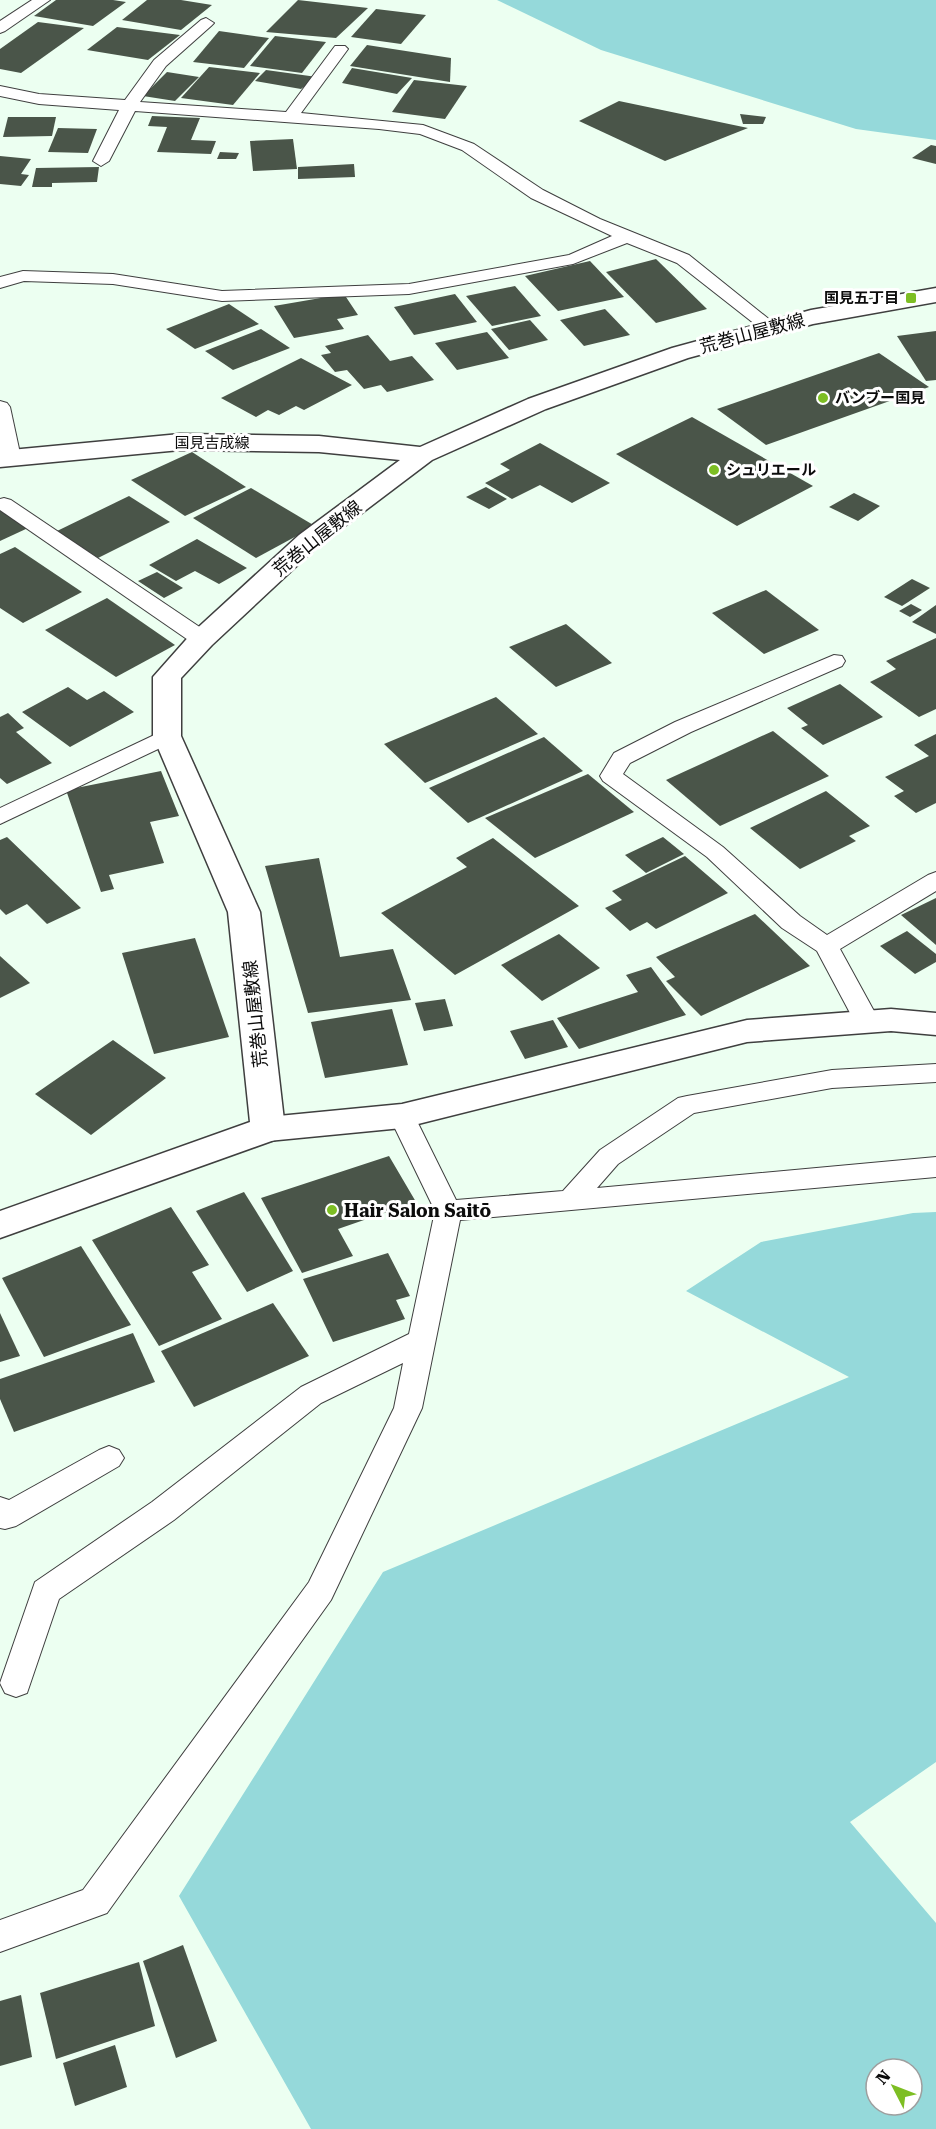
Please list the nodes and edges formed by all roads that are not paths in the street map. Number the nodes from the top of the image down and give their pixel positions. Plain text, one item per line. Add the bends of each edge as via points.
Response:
1 (42, 0) edge
2 (206, 23) dead end
3 (0, 28) edge
4 (340, 49) dead end
5 (0, 91) edge
6 (129, 106) junction
7 (289, 119) junction
8 (101, 161) dead end
9 (628, 237) junction
10 (0, 283) edge
11 (936, 295) edge
12 (771, 328) junction
13 (0, 406) edge
14 (423, 456) junction
15 (5, 458) edge
16 (4, 504) dead end
17 (202, 639) junction
18 (834, 661) dead end
19 (167, 736) junction
20 (0, 817) edge
21 (936, 880) edge
22 (826, 946) junction
23 (867, 1022) junction
24 (936, 1024) edge
25 (936, 1073) edge
26 (402, 1116) junction
27 (268, 1129) junction
28 (936, 1167) edge
29 (570, 1200) junction
30 (448, 1211) junction
31 (0, 1225) edge
32 (421, 1341) junction
33 (109, 1458) dead end
34 (0, 1509) edge
35 (16, 1683) dead end
36 (0, 1936) edge

1 - 3 lane
2 - 6 lane via 160,63
4 - 7 lane
5 - 6 lane via 39,99
6 - 7 lane
6 - 8 lane
7 - 9 lane via 423,130 468,147 537,194
9 - 10 lane via 573,259 409,289 222,297 113,279 23,276
9 - 12 lane via 683,259
11 - 12 street, 荒巻山屋敷線
12 - 14 street, 荒巻山屋敷線 via 680,353 537,404
13 - 15 lane via 8,435
14 - 15 street, 国見吉成線 via 319,444 180,442
14 - 17 street, 荒巻山屋敷線 via 308,541
16 - 17 lane
17 - 19 street, 荒巻山屋敷線 via 167,677
18 - 22 lane via 622,758 612,776 715,852 791,922
19 - 20 lane
19 - 27 street, 荒巻山屋敷線 via 244,912
21 - 22 lane
22 - 23 lane
23 - 24 street
23 - 26 street via 747,1031
25 - 29 lane via 832,1079 687,1105 609,1157
26 - 27 street
26 - 30 lane
27 - 31 street
28 - 29 lane
29 - 30 lane
30 - 32 lane
32 - 35 lane via 311,1395 163,1510 46,1591
32 - 36 lane via 408,1408 320,1591 95,1902
33 - 34 lane via 5,1517

